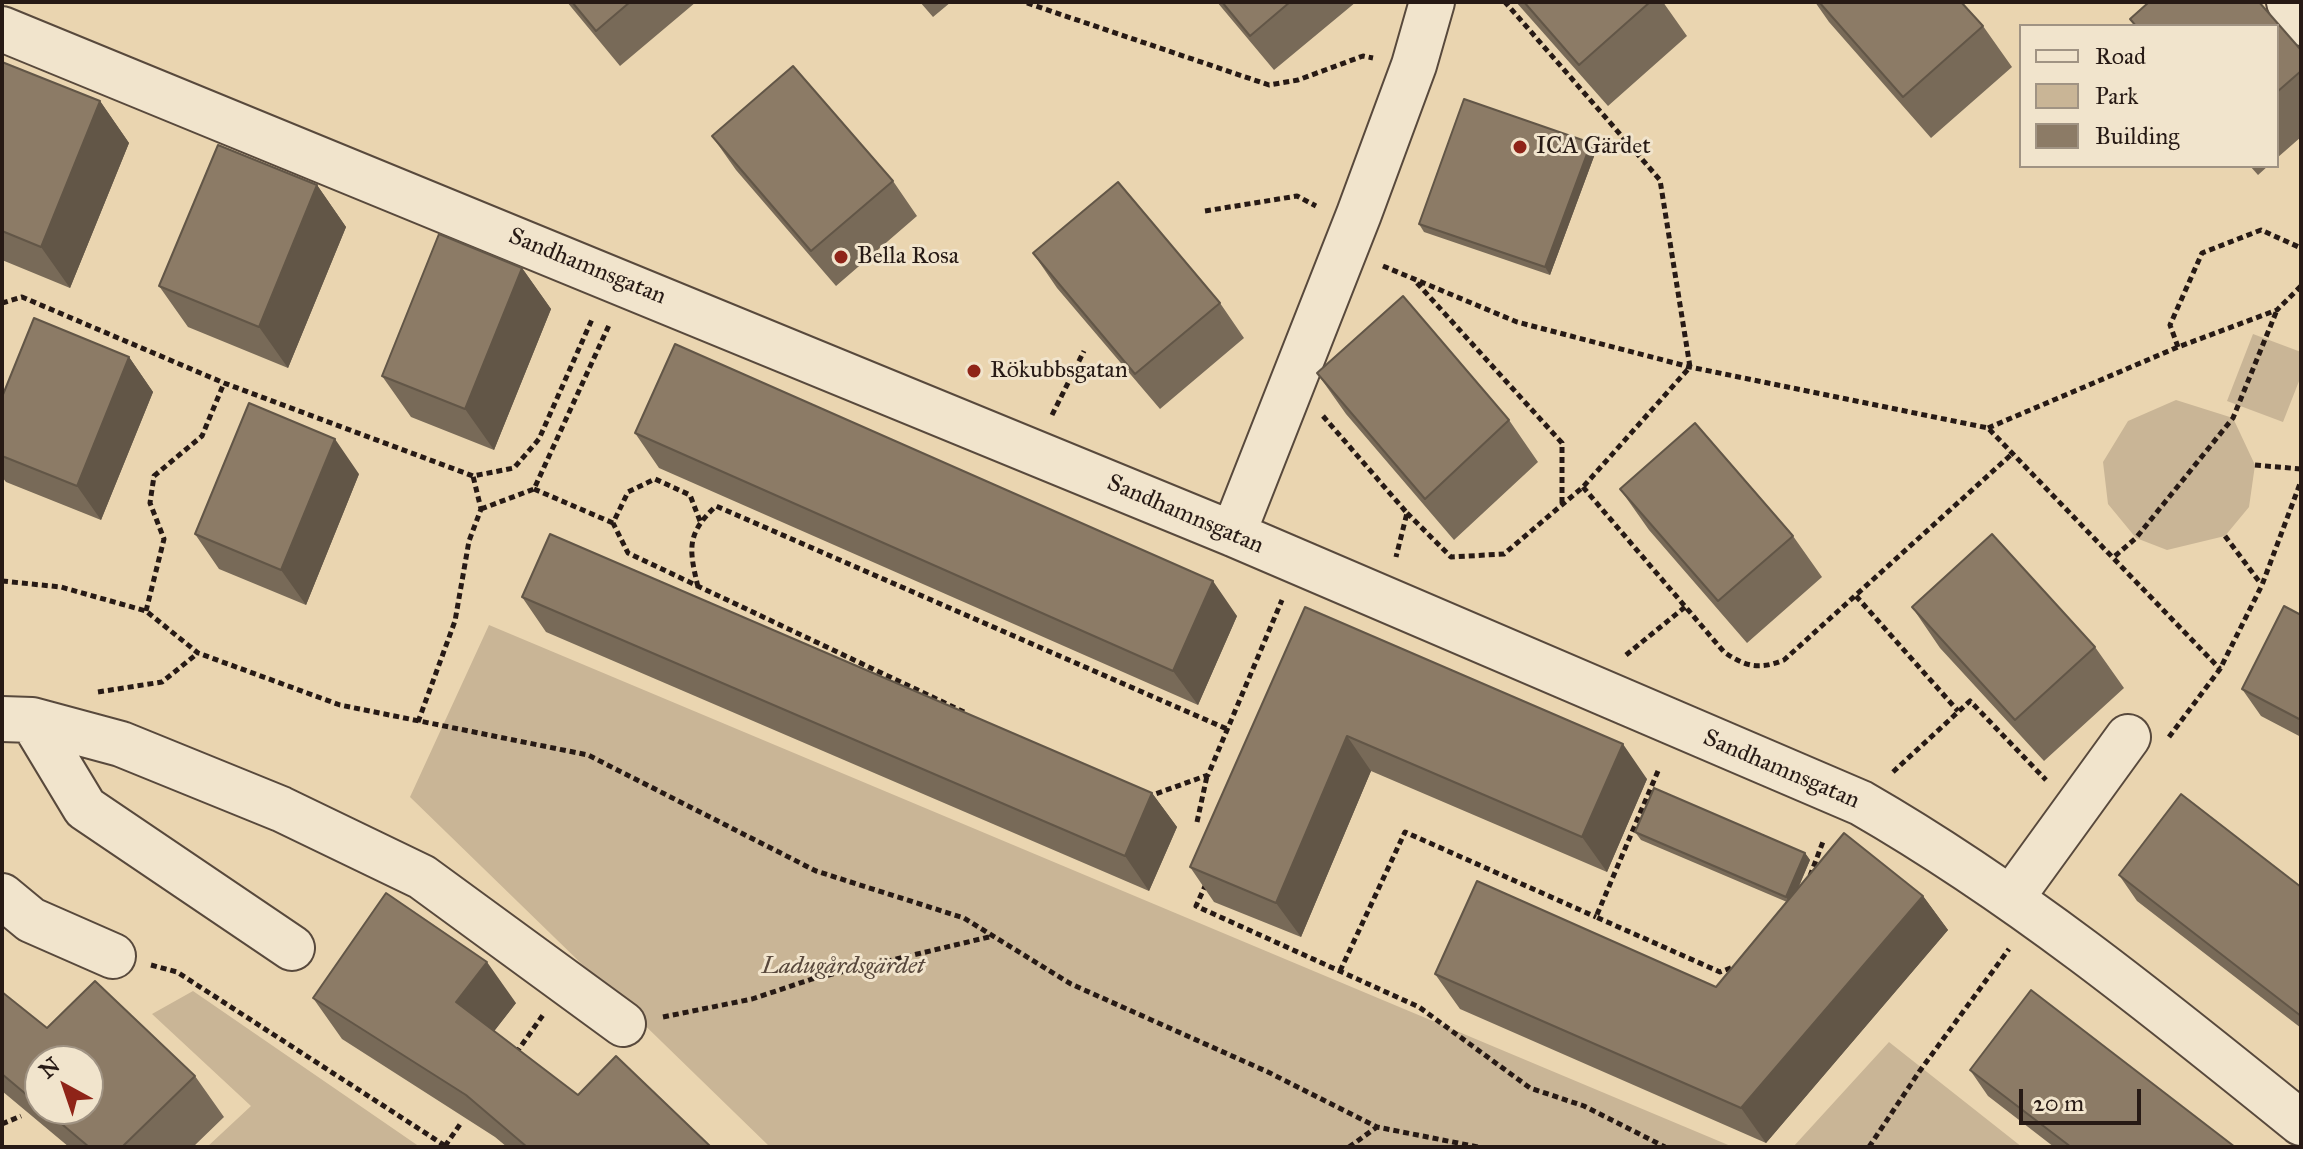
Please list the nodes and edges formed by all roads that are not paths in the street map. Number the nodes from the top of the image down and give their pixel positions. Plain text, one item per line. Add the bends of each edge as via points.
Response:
1 (1432, 2) edge
2 (2289, 2) edge
3 (2301, 23) edge
4 (2, 29) edge
5 (1233, 534) junction
6 (17, 720) edge
7 (2128, 737) dead end
8 (2, 896) edge
9 (2012, 897) junction
10 (292, 948) dead end
11 (113, 956) road end
12 (623, 1024) road end
13 (2301, 1123) edge

1 - 5 street via 1414,65
2 - 3 street
4 - 5 street, Sandhamnsgatan
5 - 9 street, Sandhamnsgatan via 1861,803
6 - 10 street via 85,808
6 - 12 street via 121,744 281,809 422,877
7 - 9 street
8 - 11 street via 31,920
9 - 13 street, Sandhamnsgatan

